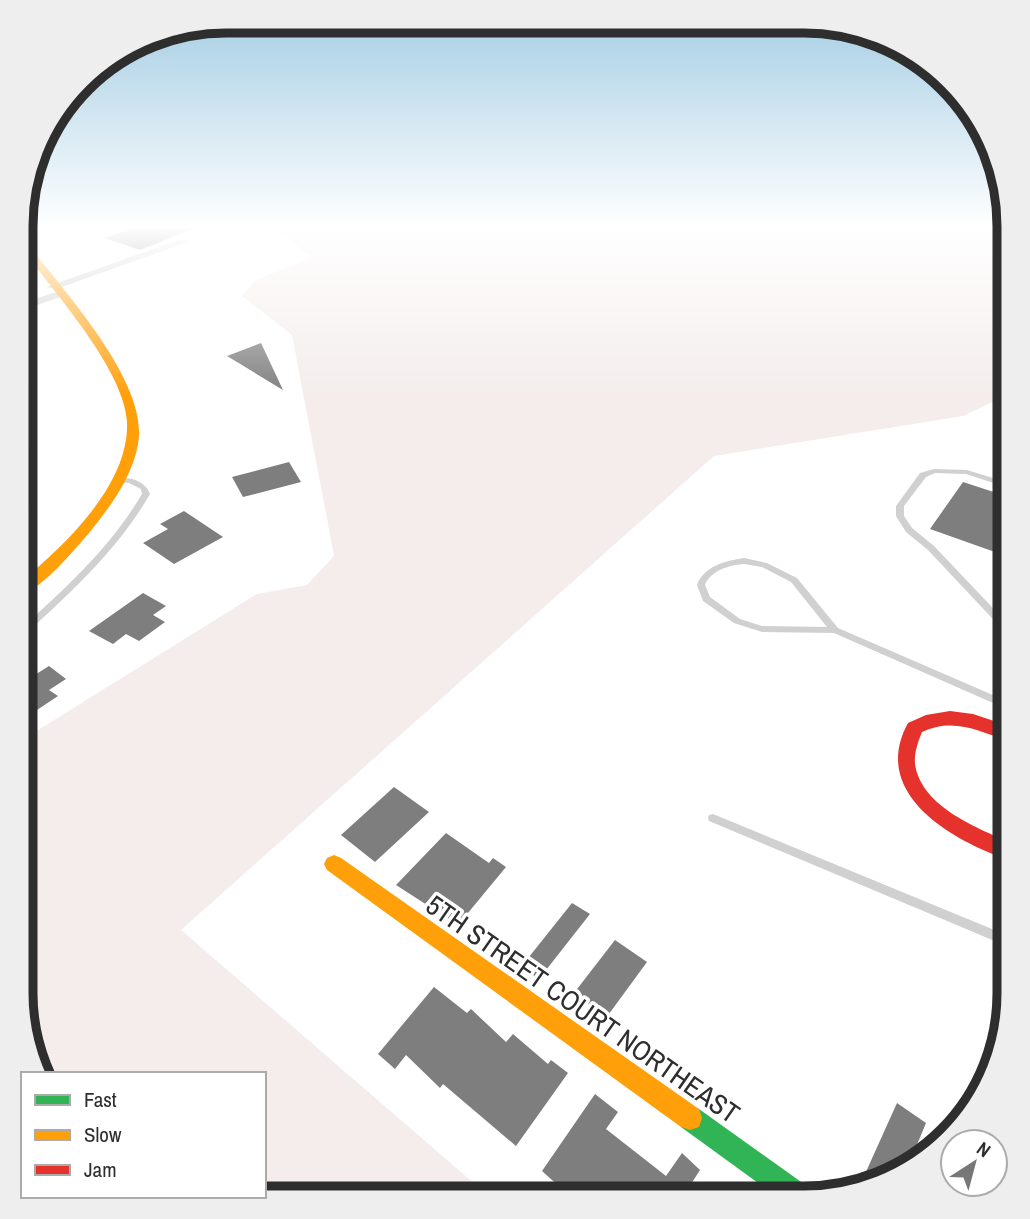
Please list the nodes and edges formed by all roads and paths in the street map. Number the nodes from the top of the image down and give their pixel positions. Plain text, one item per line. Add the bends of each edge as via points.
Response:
1 (51, 284) edge
2 (75, 284) edge
3 (56, 291) junction
4 (33, 302) edge
5 (116, 480) junction
6 (997, 482) edge
7 (33, 579) edge
8 (996, 618) edge
9 (33, 622) edge
10 (835, 630) junction
11 (996, 700) edge
12 (996, 729) edge
13 (713, 818) dead end
14 (996, 845) edge
15 (334, 864) dead end
16 (996, 937) edge
17 (784, 1185) edge

1 - 3 street
2 - 3 street
3 - 4 street
3 - 5 street via 111,370 130,407 129,453
5 - 7 street via 85,529
5 - 9 lane via 144,488 139,507
6 - 8 lane via 967,472 934,471 923,475 900,506 900,516 909,530
10 - 10 lane via 794,580 764,565 727,564 704,577 701,584 706,599 737,621 762,629
10 - 11 lane
12 - 14 street via 958,715 928,718 914,728 906,763 922,797 945,816
13 - 16 lane
15 - 17 street, 5TH STREET COURT NORTHEAST

